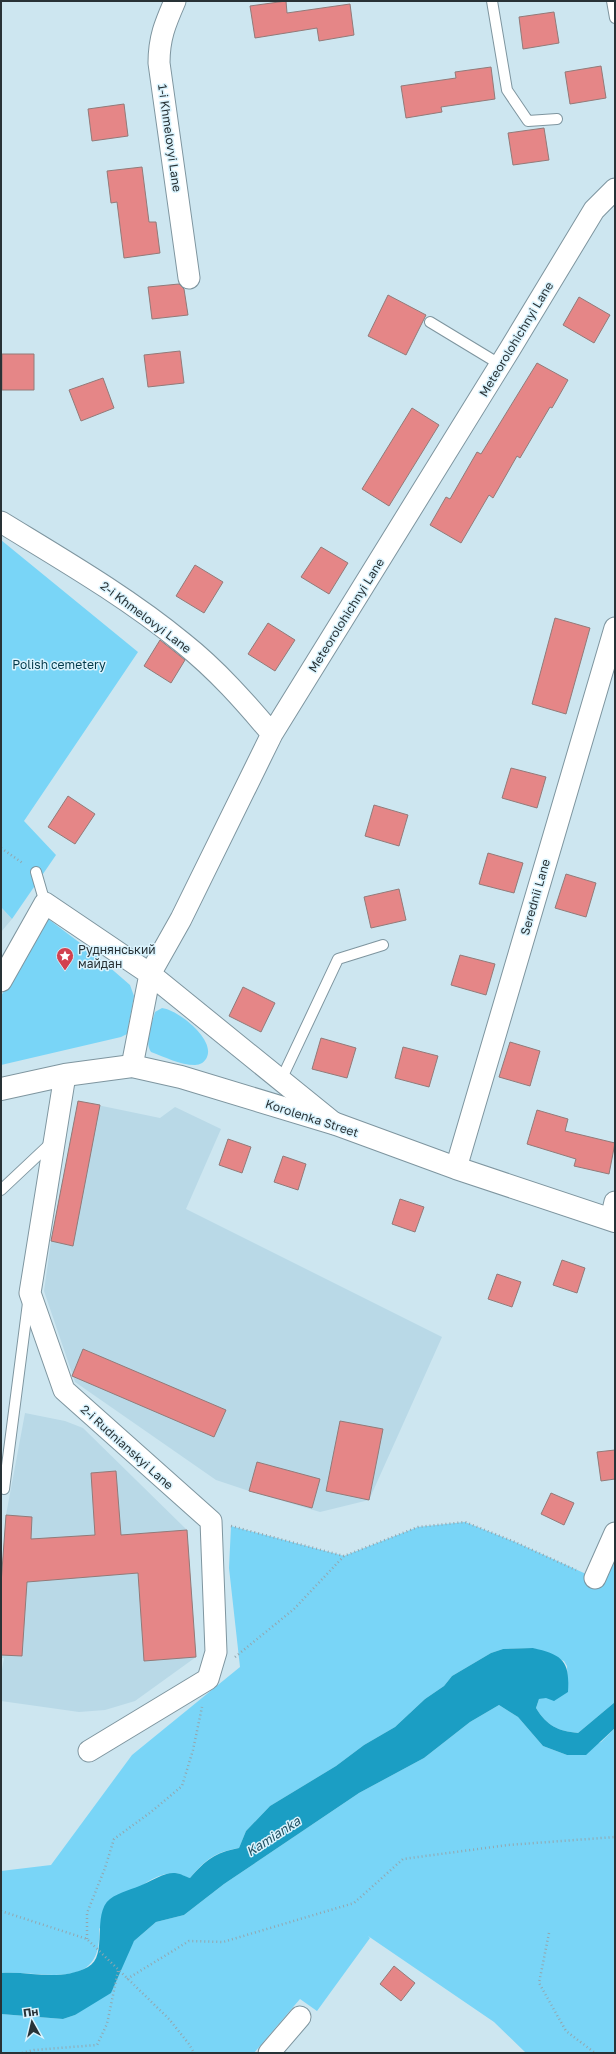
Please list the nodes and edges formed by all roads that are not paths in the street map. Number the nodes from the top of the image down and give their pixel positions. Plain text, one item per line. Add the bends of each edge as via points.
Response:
1 (175, 1) edge
2 (492, 1) edge
3 (612, 1) edge
4 (615, 18) edge
5 (557, 119) dead end
6 (615, 189) edge
7 (189, 278) dead end
8 (430, 322) dead end
9 (501, 365) junction
10 (1, 522) edge
11 (615, 628) edge
12 (272, 734) junction
13 (36, 872) road end
14 (44, 903) junction
15 (383, 945) dead end
16 (150, 974) junction
17 (1, 981) edge
18 (132, 1066) junction
19 (65, 1075) junction
20 (281, 1080) junction
21 (1, 1089) edge
22 (336, 1124) junction
23 (53, 1141) junction
24 (456, 1168) junction
25 (1, 1190) edge
26 (614, 1214) edge
27 (30, 1293) junction
28 (4, 1489) dead end
29 (615, 1533) edge
30 (595, 1578) road end
31 (89, 1751) dead end
32 (300, 2017) dead end
33 (269, 2053) edge

1 - 7 street, 1-i Khmelovyi Lane via 162,30 159,63
2 - 5 lane via 507,90 528,121
3 - 4 lane
6 - 9 street, Meteorolohichnyi Lane via 594,210
8 - 9 lane
9 - 12 street, Meteorolohichnyi Lane
10 - 12 street, 2-i Khmelovyi Lane via 109,588 184,643 235,691
11 - 24 street, Serednii Lane
12 - 16 street, Meteorolohichnyi Lane via 181,919
13 - 14 lane
14 - 16 street
14 - 17 street
15 - 20 lane via 338,958
16 - 18 street, Meteorolohichnyi Lane
16 - 20 street
18 - 19 street, Korolenka Street
18 - 22 street, Korolenka Street via 181,1077
19 - 21 street, Korolenka Street
19 - 23 street, 2-i Rudnianskyi Lane
20 - 22 street
22 - 24 street, Korolenka Street
23 - 25 lane
23 - 27 street, 2-i Rudnianskyi Lane
24 - 26 street, Korolenka Street
27 - 28 lane
27 - 31 street, 2-i Rudnianskyi Lane via 64,1390 211,1521 216,1652 208,1679
29 - 30 street
32 - 33 street

